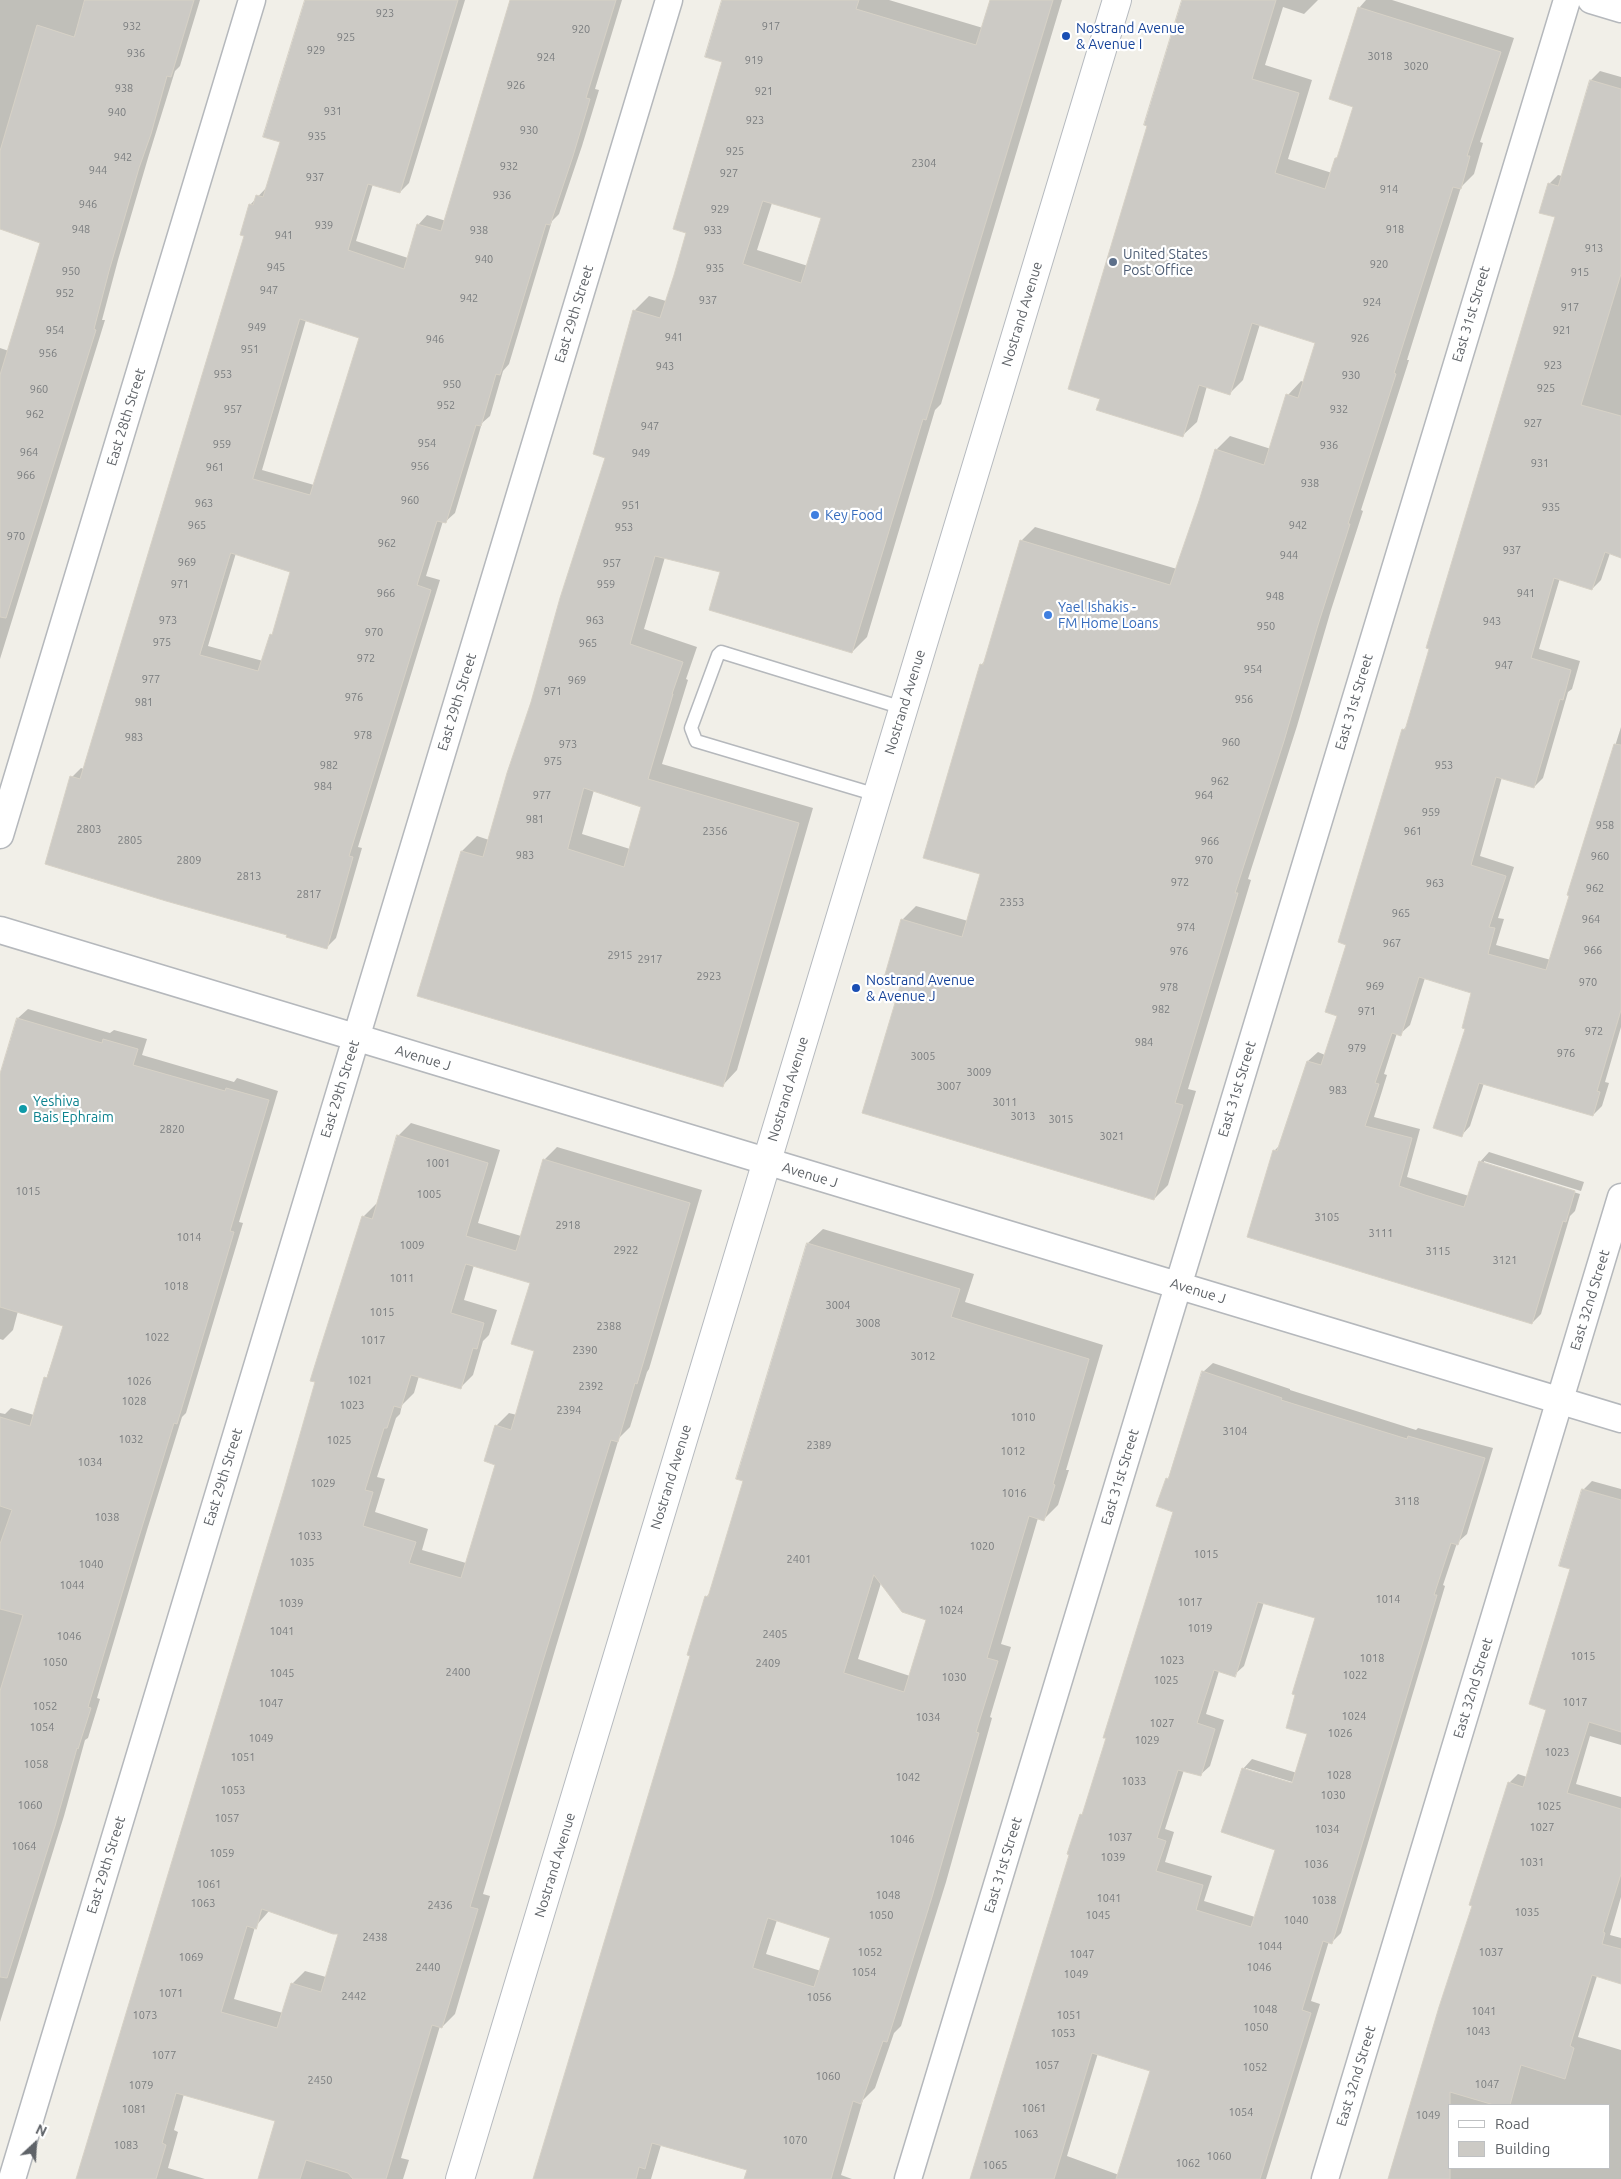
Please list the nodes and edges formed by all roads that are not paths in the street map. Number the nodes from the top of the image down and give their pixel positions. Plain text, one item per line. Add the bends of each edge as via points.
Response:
1 (252, 0) edge
2 (669, 0) edge
3 (1117, 0) edge
4 (1567, 0) edge
5 (1591, 0) edge
6 (1621, 9) edge
7 (903, 708) junction
8 (877, 795) junction
9 (0, 835) edge
10 (0, 930) edge
11 (355, 1037) junction
12 (766, 1161) junction
13 (1621, 1197) edge
14 (1178, 1285) junction
15 (1559, 1400) junction
16 (1621, 1419) edge
17 (12, 2179) edge
18 (460, 2179) edge
19 (908, 2179) edge
20 (1325, 2179) edge

1 - 9 street, East 28th Street
2 - 11 street, East 29th Street
3 - 7 main road, Nostrand Avenue
4 - 14 street, East 31st Street
5 - 6 street
7 - 8 main road, Nostrand Avenue
7 - 8 lane via 721,652 691,728 696,741
8 - 12 main road, Nostrand Avenue
10 - 11 street, Avenue J
11 - 12 street, Avenue J
11 - 17 street, East 29th Street
12 - 14 street, Avenue J
12 - 18 main road, Nostrand Avenue
13 - 15 street, East 32nd Street
14 - 15 street, Avenue J
14 - 19 street, East 31st Street
15 - 16 street, Avenue J
15 - 20 street, East 32nd Street

